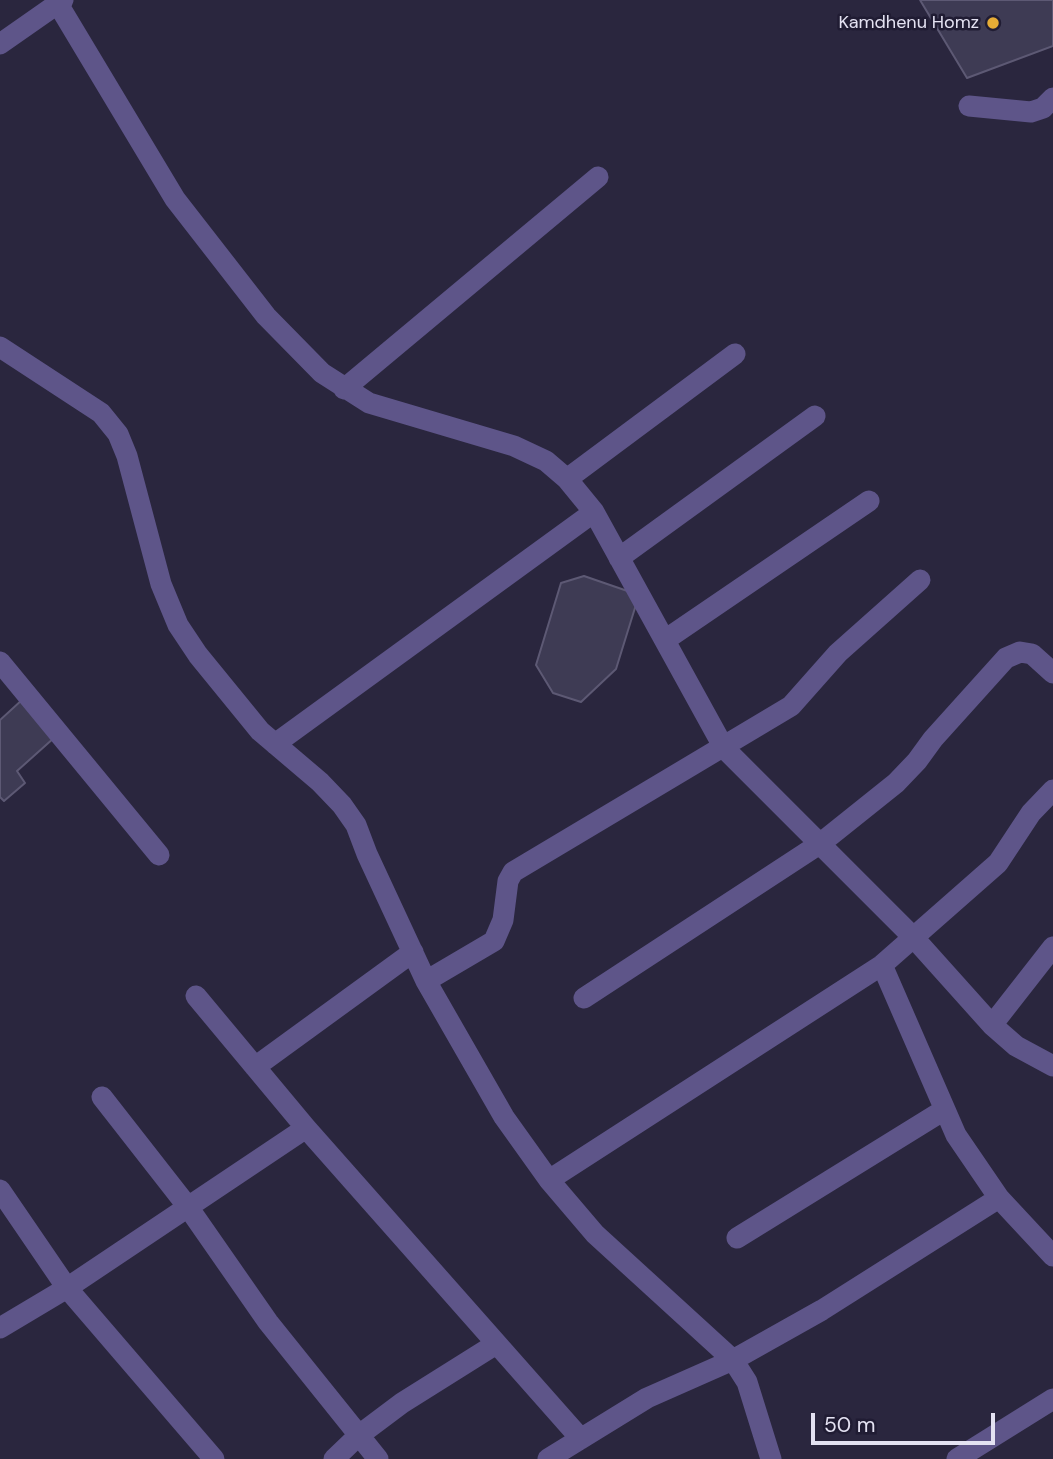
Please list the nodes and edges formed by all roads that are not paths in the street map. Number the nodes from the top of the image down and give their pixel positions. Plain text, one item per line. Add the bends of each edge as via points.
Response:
1 (60, 2) edge
2 (0, 44) edge
3 (1053, 98) edge
4 (969, 106) dead end
5 (598, 177) dead end
6 (0, 347) edge
7 (735, 354) dead end
8 (344, 389) junction
9 (815, 416) dead end
10 (567, 479) junction
11 (869, 501) dead end
12 (594, 512) junction
13 (619, 558) junction
14 (920, 580) dead end
15 (665, 640) junction
16 (0, 662) edge
17 (1053, 673) edge
18 (275, 744) junction
19 (724, 748) junction
20 (1053, 790) edge
21 (821, 843) junction
22 (159, 855) dead end
23 (914, 938) junction
24 (1053, 947) edge
25 (413, 952) junction
26 (881, 965) junction
27 (426, 981) junction
28 (196, 996) dead end
29 (584, 998) dead end
30 (992, 1025) junction
31 (1053, 1066) edge
32 (255, 1067) junction
33 (102, 1097) dead end
34 (944, 1110) junction
35 (306, 1128) junction
36 (549, 1180) junction
37 (0, 1190) edge
38 (999, 1198) junction
39 (188, 1207) junction
40 (737, 1238) dead end
41 (1053, 1256) edge
42 (67, 1289) junction
43 (0, 1328) edge
44 (496, 1343) junction
45 (716, 1367) junction
46 (1053, 1399) edge
47 (358, 1436) junction
48 (581, 1439) junction
49 (214, 1459) edge
50 (334, 1459) edge
51 (378, 1459) edge
52 (548, 1459) edge
53 (771, 1459) edge
54 (957, 1459) edge

1 - 2 street
1 - 8 street via 176,199 266,316
3 - 4 street via 1031,112
5 - 8 street
6 - 18 street via 101,413 118,433 161,584 178,625
7 - 10 street
8 - 10 street via 380,407 514,446 547,461
9 - 13 street
10 - 12 street
11 - 15 street
12 - 13 street
12 - 18 street
13 - 15 street
14 - 19 street via 838,653 791,706
15 - 19 street
16 - 22 street
17 - 21 street via 1032,654 1020,652 1006,658 897,783
18 - 25 street via 320,782 356,825
19 - 21 street
19 - 27 street via 513,872 494,942
20 - 23 street via 1031,813 998,863
21 - 23 street
21 - 29 street
23 - 26 street
23 - 30 street
24 - 30 street
25 - 27 street
25 - 32 street
26 - 34 street
26 - 36 street
27 - 36 street via 504,1117
28 - 32 street
30 - 31 street via 1016,1046
32 - 35 street
33 - 39 street
34 - 38 street
34 - 40 street
35 - 39 street
35 - 44 street
36 - 45 street
37 - 42 street
38 - 41 street
38 - 45 street via 822,1310
39 - 42 street
39 - 47 street via 268,1322
42 - 43 street
42 - 49 street
44 - 47 street
44 - 48 street
45 - 48 street via 647,1398
45 - 53 street via 747,1382
46 - 54 street
47 - 50 street
47 - 51 street
48 - 52 street

